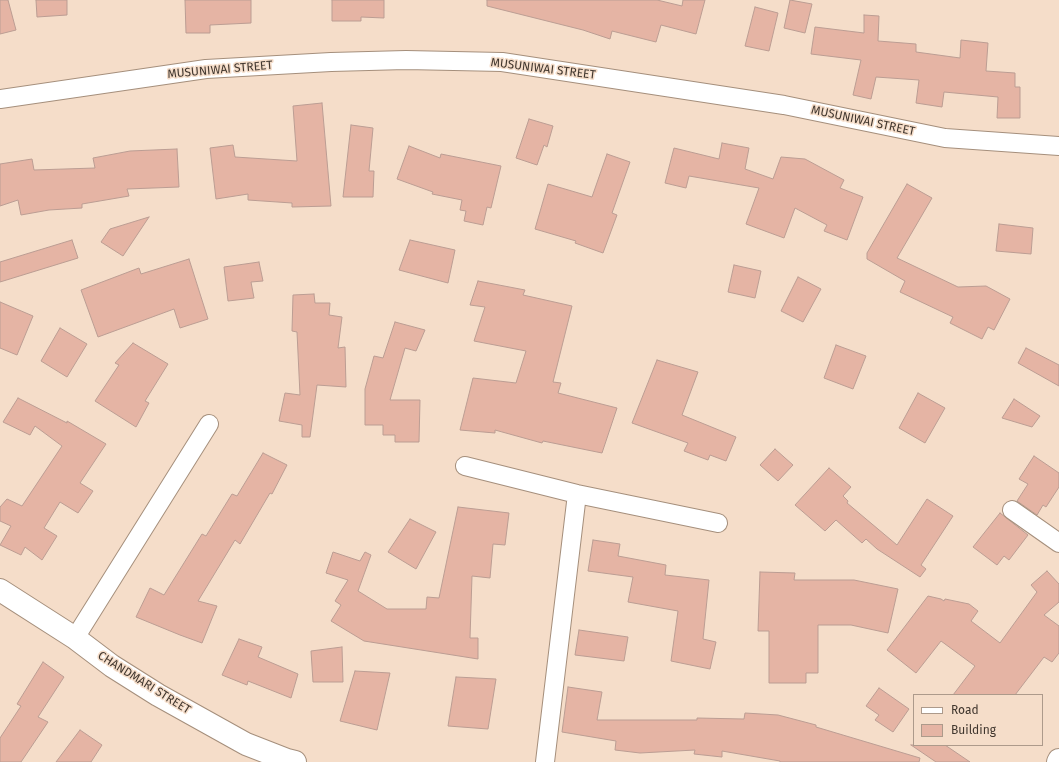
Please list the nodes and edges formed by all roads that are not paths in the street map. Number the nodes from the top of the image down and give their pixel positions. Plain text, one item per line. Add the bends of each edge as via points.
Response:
1 (0, 99) edge
2 (1059, 146) edge
3 (209, 424) dead end
4 (465, 466) dead end
5 (577, 494) junction
6 (1012, 510) dead end
7 (718, 523) dead end
8 (1059, 543) edge
9 (0, 590) edge
10 (75, 638) junction
11 (295, 762) edge
12 (545, 762) edge

1 - 2 street, MUSUNIWAI STREET via 206,69 406,60 502,62 784,105 945,138
3 - 10 street
4 - 5 street
5 - 7 street
5 - 12 street
6 - 8 street
9 - 10 street, CHANDMARI STREET
10 - 11 street, CHANDMARI STREET via 112,666 165,699 246,744

